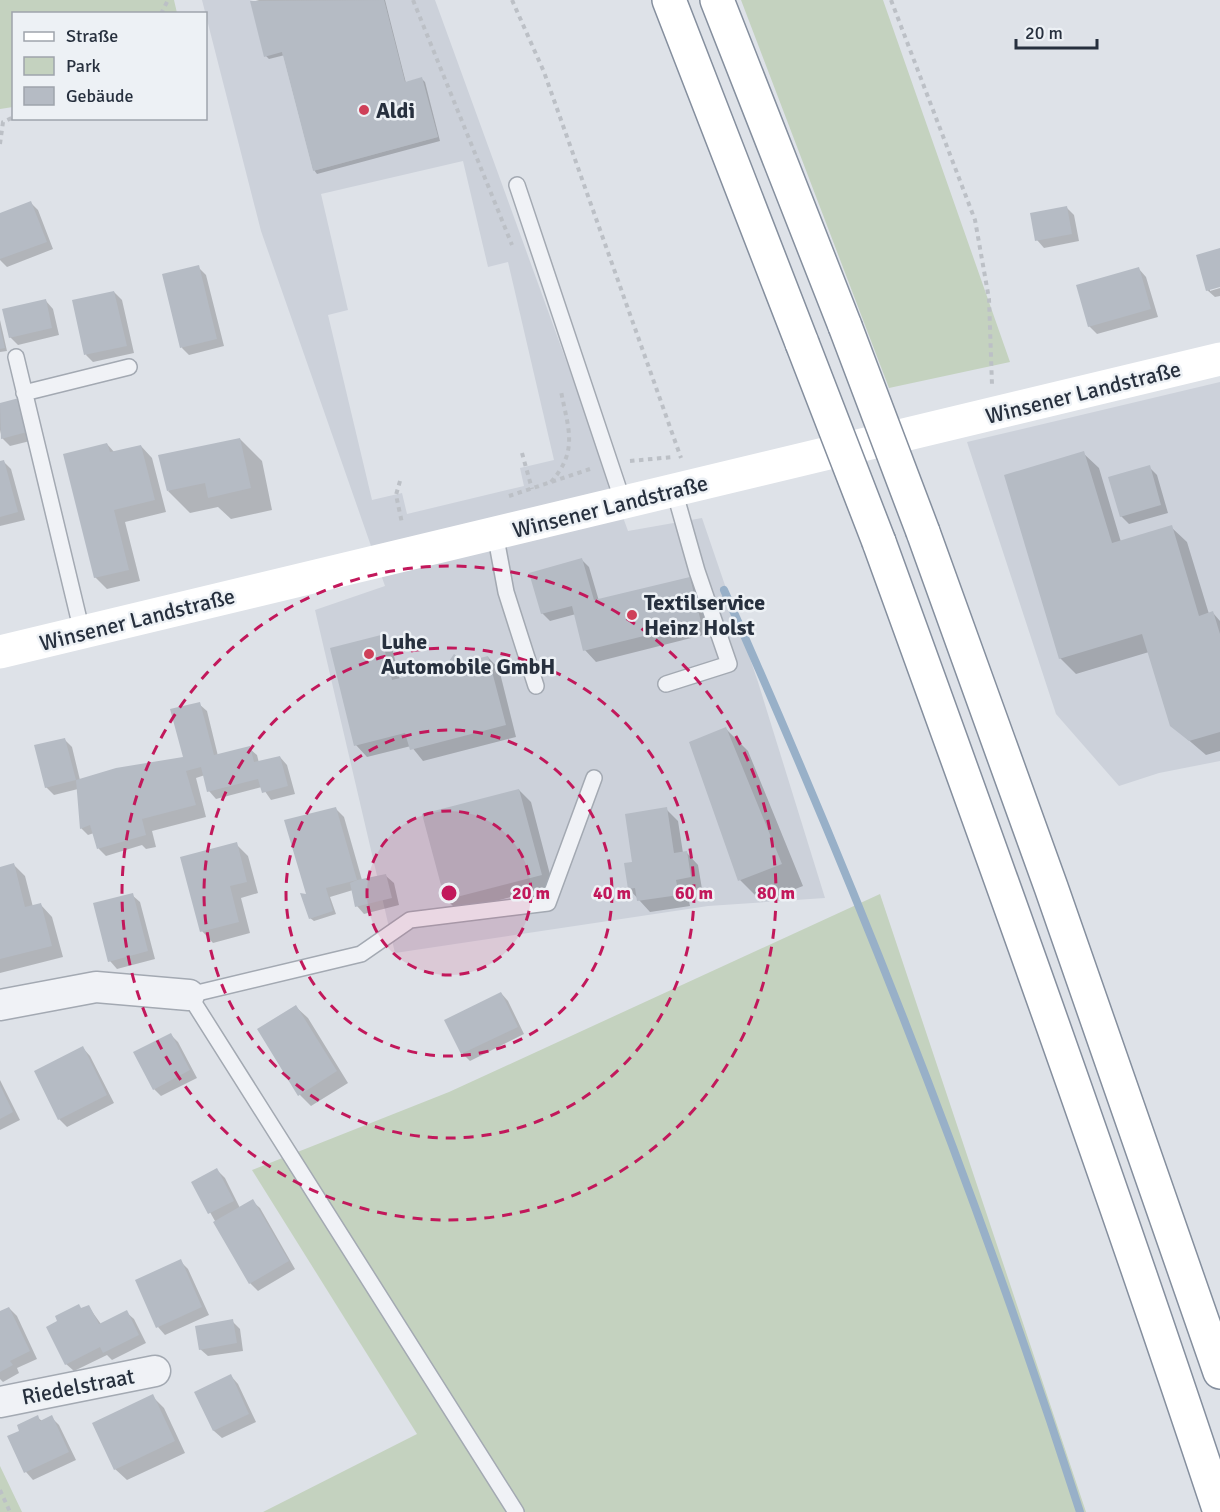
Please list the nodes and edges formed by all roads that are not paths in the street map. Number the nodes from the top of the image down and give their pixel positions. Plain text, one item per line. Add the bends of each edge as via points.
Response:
1 (669, 0) edge
2 (717, 0) edge
3 (517, 186) dead end
4 (16, 357) dead end
5 (1220, 359) edge
6 (129, 367) dead end
7 (24, 393) junction
8 (683, 488) junction
9 (623, 502) junction
10 (495, 533) junction
11 (82, 632) junction
12 (0, 652) edge
13 (666, 684) dead end
14 (536, 686) dead end
15 (594, 778) dead end
16 (189, 995) junction
17 (0, 1005) edge
18 (155, 1371) dead end
19 (1220, 1372) edge
20 (0, 1402) edge
21 (516, 1512) edge
22 (1220, 1512) edge

1 - 22 main road, bridge via 879,542 1020,931
2 - 19 main road, bridge via 922,532
3 - 9 lane
4 - 7 lane
5 - 8 main road, Winsener Landstraße
6 - 7 lane
7 - 11 lane
8 - 9 main road, Winsener Landstraße
8 - 13 lane via 697,571 729,664
9 - 10 main road, Winsener Landstraße
10 - 11 main road, Winsener Landstraße
10 - 14 lane via 506,592
11 - 12 main road, Winsener Landstraße
15 - 16 lane via 548,903 410,920 361,954
16 - 17 street via 96,987
16 - 21 lane
18 - 20 street, Riedelstraat

